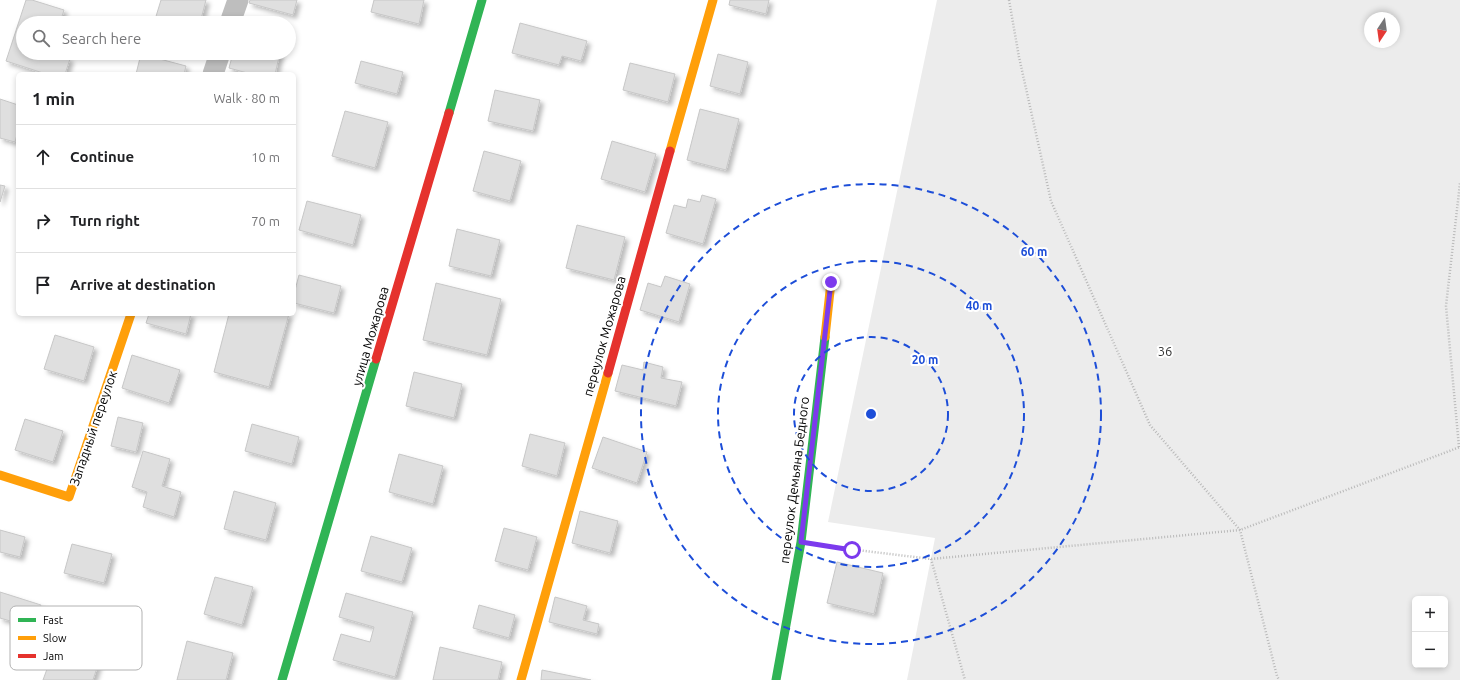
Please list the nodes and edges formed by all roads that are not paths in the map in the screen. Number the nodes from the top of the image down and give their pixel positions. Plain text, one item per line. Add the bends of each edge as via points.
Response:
1 (238, 0) edge
2 (482, 0) edge
3 (713, 0) edge
4 (232, 16) edge
5 (218, 60) edge
6 (214, 72) edge
7 (831, 282) dead end
8 (130, 316) edge
9 (0, 475) edge
10 (282, 680) edge
11 (521, 680) edge
12 (776, 680) edge

1 - 4 street
2 - 10 street, улица Можарова
3 - 11 street, переулок Можарова
5 - 6 street
7 - 12 street, переулок Демьяна Бедного via 801,542
8 - 9 street, Западный переулок via 69,497

